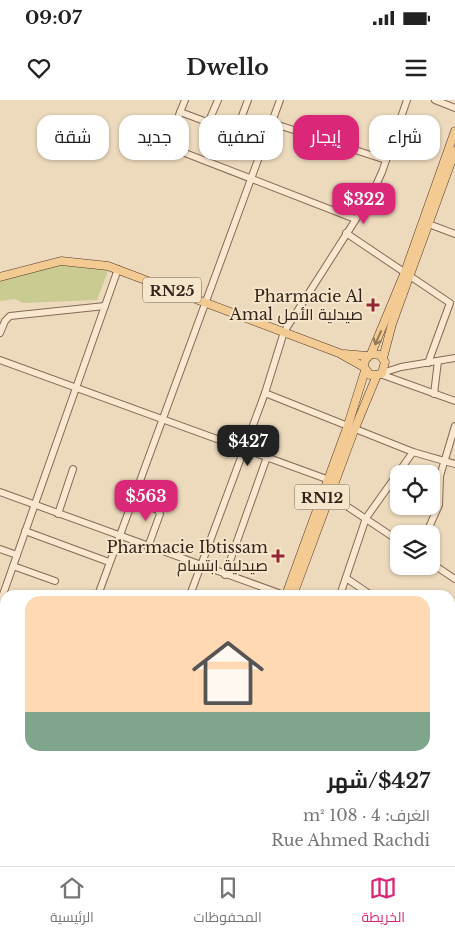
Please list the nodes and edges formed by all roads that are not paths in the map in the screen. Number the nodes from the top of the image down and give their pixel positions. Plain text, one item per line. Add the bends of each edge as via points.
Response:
1 (185, 100) edge
2 (218, 100) edge
3 (248, 100) edge
4 (280, 100) edge
5 (407, 100) edge
6 (435, 100) edge
7 (455, 108) edge
8 (180, 112) junction
9 (211, 115) edge
10 (242, 115) edge
11 (275, 115) edge
12 (402, 115) edge
13 (199, 119) edge
14 (283, 127) edge
15 (455, 131) edge
16 (455, 151) edge
17 (369, 154) edge
18 (259, 160) edge
19 (386, 160) edge
20 (252, 180) junction
21 (356, 219) junction
22 (426, 223) junction
23 (346, 233) junction
24 (455, 234) edge
25 (118, 269) junction
26 (408, 274) junction
27 (0, 277) edge
28 (206, 302) junction
29 (453, 305) edge
30 (105, 306) junction
31 (388, 323) junction
32 (284, 332) junction
33 (0, 333) edge
34 (339, 353) junction
35 (369, 355) junction
36 (455, 358) edge
37 (0, 360) edge
38 (384, 360) junction
39 (438, 361) junction
40 (428, 363) junction
41 (401, 367) junction
42 (364, 369) junction
43 (380, 374) junction
44 (76, 389) junction
45 (265, 393) junction
46 (434, 394) junction
47 (455, 401) edge
48 (163, 419) junction
49 (455, 426) edge
50 (351, 427) junction
51 (244, 448) junction
52 (413, 452) junction
53 (267, 457) junction
54 (444, 461) junction
55 (455, 464) edge
56 (74, 469) dead end
57 (331, 481) junction
58 (0, 492) edge
59 (327, 493) junction
60 (134, 502) junction
61 (35, 505) junction
62 (58, 514) junction
63 (366, 518) junction
64 (430, 525) edge
65 (25, 531) junction
66 (390, 535) edge
67 (121, 537) junction
68 (148, 547) junction
69 (0, 549) edge
70 (17, 555) junction
71 (110, 562) junction
72 (13, 566) junction
73 (201, 566) junction
74 (440, 569) edge
75 (225, 575) junction
76 (346, 578) junction
77 (455, 579) edge
78 (54, 580) dead end
79 (3, 583) edge
80 (100, 590) edge
81 (193, 590) edge
82 (270, 590) edge
83 (287, 590) edge
84 (295, 590) edge
85 (342, 590) edge
86 (364, 590) edge

1 - 8 street
2 - 9 street
3 - 10 street
4 - 11 street
5 - 12 street
6 - 7 street
8 - 13 street
8 - 20 street via 169,140 172,148
14 - 17 street
15 - 22 main road
16 - 22 main road
18 - 20 street
19 - 21 street via 372,194
20 - 21 street
20 - 28 street
21 - 23 street
22 - 24 street
22 - 26 main road
23 - 26 street
23 - 32 street
25 - 27 main road, RN25 via 61,261
25 - 28 main road, RN25
25 - 30 street
26 - 29 street
26 - 31 main road
28 - 32 main road, RN25
28 - 48 street
29 - 40 street
30 - 33 street via 10,316
30 - 44 street
31 -> 35 main road
31 - 38 main road
32 - 34 main road, RN25
32 - 45 street
34 - 35 main road, RN25
34 - 42 main road, RN25
35 - 38 main road, RN25
35 - 42 main road
36 - 39 street
37 - 44 street
38 - 41 street
38 - 43 main road
39 - 40 street
39 - 46 street
40 - 41 street
41 - 43 street
42 - 43 main road, RN25 via 370,375
42 - 50 main road, RN12
43 - 46 street
43 - 50 main road, RN12
44 - 48 street
44 - 61 street
45 - 50 street
45 - 51 street
46 - 47 street
48 - 51 street
48 - 60 street
49 - 54 street
50 - 52 street
50 - 57 main road, RN12
51 - 53 street
51 - 73 street
52 - 54 street
52 - 63 street
53 - 57 street
53 - 75 street
54 - 55 street
54 - 64 street via 439,505
56 - 62 street
57 - 59 main road, RN12
58 - 61 street
59 - 63 street
59 - 83 main road, RN12
59 - 84 main road, RN12
60 - 67 street
60 - 68 street via 158,510 160,514
61 - 62 street
61 - 65 street
62 - 67 street
63 - 66 street
63 - 76 street
65 - 70 street
65 - 71 street
67 - 68 street
67 - 71 street
68 - 73 street
69 - 70 street
70 - 72 street
71 - 80 street
72 - 78 street
72 - 79 street
73 - 75 street
73 - 81 street
74 - 77 street
75 - 82 street
76 - 85 street
76 - 86 street

